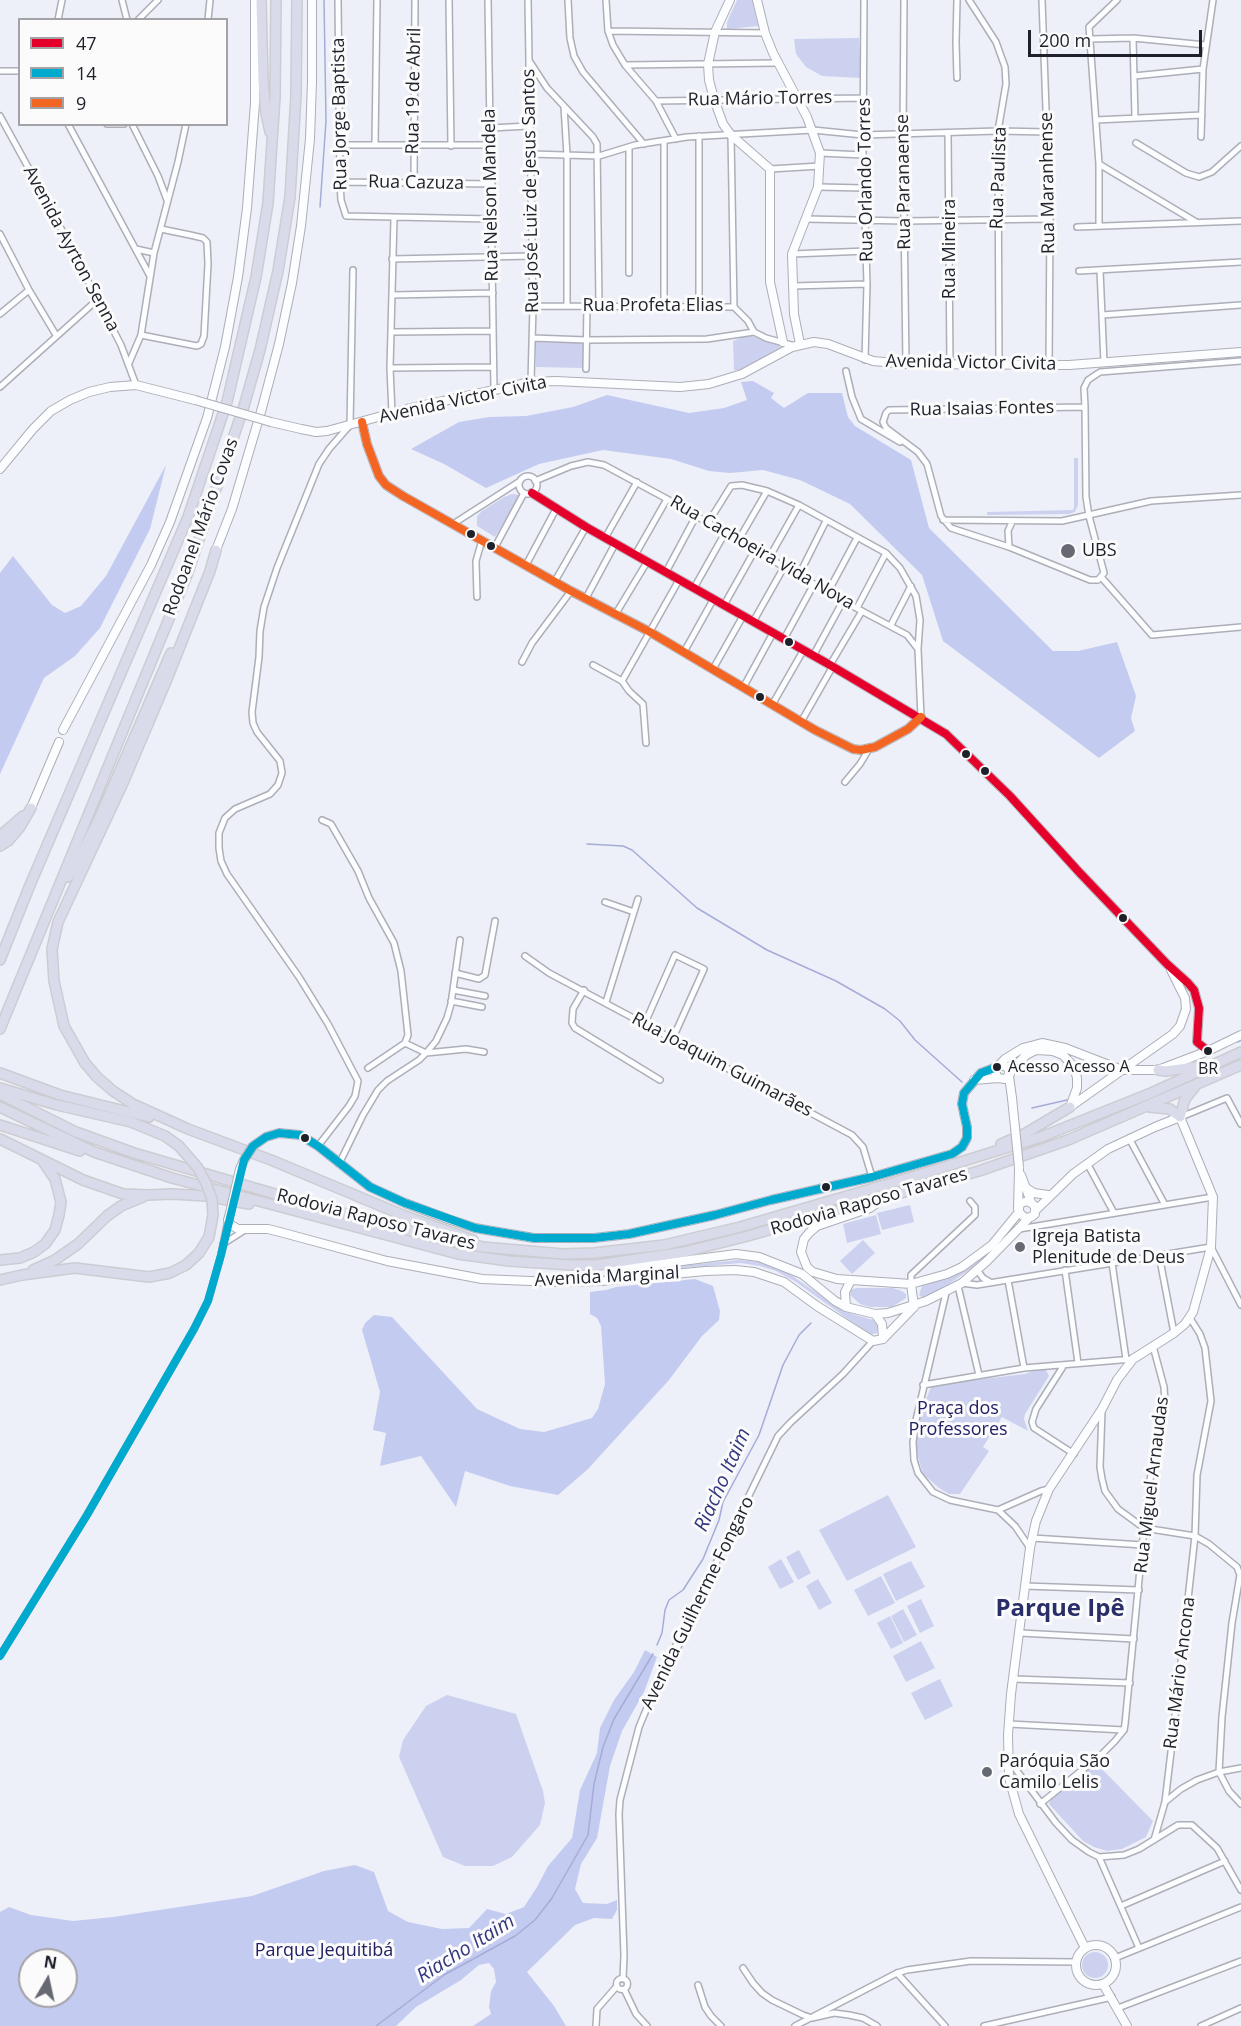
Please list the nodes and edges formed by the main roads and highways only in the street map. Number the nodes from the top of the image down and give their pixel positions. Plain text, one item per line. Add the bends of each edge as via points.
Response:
1 (255, 0) edge
2 (261, 0) edge
3 (276, 0) edge
4 (297, 0) edge
5 (312, 0) edge
6 (730, 0) edge
7 (757, 0) edge
8 (272, 145) junction
9 (783, 342) road end
10 (797, 345) junction
11 (1241, 352) edge
12 (362, 422) junction
13 (0, 469) edge
14 (525, 492) road end
15 (216, 550) junction
16 (921, 717) junction
17 (63, 730) dead end
18 (59, 742) dead end
19 (31, 808) junction
20 (0, 836) edge
21 (0, 846) edge
22 (60, 885) junction
23 (0, 960) edge
24 (1167, 964) junction
25 (0, 1029) edge
26 (1241, 1035) edge
27 (1208, 1051) junction
28 (1241, 1052) edge
29 (1134, 1061) junction
30 (1241, 1065) edge
31 (999, 1066) junction
32 (1208, 1066) junction
33 (1122, 1070) junction
34 (1155, 1070) junction
35 (0, 1073) edge
36 (1005, 1076) junction
37 (973, 1081) junction
38 (1200, 1083) junction
39 (0, 1088) edge
40 (0, 1094) edge
41 (0, 1107) edge
42 (1070, 1107) junction
43 (1145, 1107) junction
44 (1180, 1118) junction
45 (0, 1125) edge
46 (188, 1129) junction
47 (0, 1139) edge
48 (971, 1158) junction
49 (41, 1159) junction
50 (120, 1161) junction
51 (1019, 1168) junction
52 (1026, 1188) junction
53 (1050, 1195) junction
54 (148, 1196) junction
55 (885, 1197) junction
56 (1017, 1199) junction
57 (1032, 1202) junction
58 (1019, 1211) junction
59 (1032, 1215) junction
60 (229, 1217) joint
61 (320, 1218) junction
62 (1008, 1226) junction
63 (509, 1251) junction
64 (0, 1260) edge
65 (597, 1264) junction
66 (22, 1275) junction
67 (0, 1280) edge
68 (851, 1280) junction
69 (911, 1284) junction
70 (846, 1307) junction
71 (914, 1307) junction
72 (875, 1314) junction
73 (883, 1340) junction
74 (1085, 1948) junction
75 (1103, 1984) junction
76 (1127, 2026) edge

1 - 17 main road via 255,104 247,208 231,312 207,417 151,565
2 - 8 highway via 266,113
3 - 8 highway, Rodoanel Mário Covas
4 - 22 highway, Rodoanel Mário Covas via 290,197 260,350 187,575
5 - 15 main road via 310,139 292,283 262,408
6 - 9 main road via 715,32 709,80 723,124 770,169 770,282
7 - 10 main road via 777,63 798,98 820,153 818,187 792,254
8 - 23 highway, Rodoanel Mário Covas via 259,258 228,402 188,517
10 - 11 main road, Avenida Victor Civita via 814,342 865,360 906,364 1049,365
10 - 12 main road, Avenida Victor Civita via 723,381 680,387 531,382
12 - 13 main road, Avenida Victor Civita, bridge via 316,432 136,385 110,387 89,392 51,411
12 - 16 main road via 374,466 386,485 650,632 801,722 853,749 869,749 908,729
14 - 16 main road
15 - 22 highway via 99,819 78,861
15 - 46 highway via 137,752 58,922 52,949 64,1026 86,1063 105,1084 133,1104
16 - 24 main road via 958,743
18 - 19 main road
19 - 20 highway
19 - 21 highway via 20,827
22 - 25 highway, Rodoanel Mário Covas
24 - 27 main road via 1194,990 1199,1008 1196,1037 1198,1044
24 - 29 main road via 1185,998 1183,1018 1173,1034
26 - 27 main road
27 - 34 main road
28 - 32 highway, Rodovia Raposo Tavares
29 - 33 main road
29 - 34 main road
30 - 38 highway, Rodovia Raposo Tavares
31 - 33 main road via 1014,1053 1042,1043
31 - 36 main road via 996,1074
31 - 36 main road via 1008,1067
31 - 37 main road
32 - 34 highway
32 - 48 highway, Rodovia Raposo Tavares via 1062,1130
33 - 34 main road
33 - 42 main road
35 - 46 highway via 60,1095
36 - 37 main road
36 - 42 main road via 1036,1050 1063,1055 1074,1067 1077,1078
36 - 51 main road, bridge via 1012,1097
37 - 60 main road, Rodovia Raposo Tavares, bridge via 962,1100 965,1143 949,1155 629,1234 566,1239 475,1228 370,1187 318,1146 289,1132 266,1137 244,1160
38 - 43 highway, Rodovia Raposo Tavares
38 - 44 highway via 1185,1098
39 - 66 highway, bridge via 131,1122 165,1136 198,1168 212,1199 209,1237 199,1253 170,1273 149,1277 75,1268
40 - 63 highway, Rodovia Raposo Tavares via 76,1132 134,1153 438,1238
41 - 50 highway, Rodovia Raposo Tavares
42 - 48 highway
43 - 44 highway via 1165,1108
43 - 55 highway, Rodovia Raposo Tavares via 1032,1153
44 - 53 main road via 1129,1138 1087,1163
44 - 74 main road via 1213,1197 1211,1247 1197,1303 1190,1318 1174,1332 1129,1359 1102,1409 1049,1490 1030,1548 1012,1679 1008,1759 1013,1795
45 - 50 highway
46 - 63 highway via 405,1216
47 - 49 highway
48 - 63 highway, Rodovia Raposo Tavares via 760,1221 664,1245 594,1254
49 - 54 highway via 108,1190
49 - 64 highway via 50,1169 61,1202 55,1230 34,1252
50 - 61 highway, Rodovia Raposo Tavares
51 - 52 main road
51 - 56 main road
52 - 53 main road
52 - 57 main road
53 - 57 main road
53 - 59 main road, Avenida Marginal
54 - 61 highway via 218,1197
54 - 66 highway via 121,1206 78,1244
55 - 65 highway, Rodovia Raposo Tavares via 707,1246
55 - 68 main road via 870,1208 816,1226 804,1239 801,1252 807,1268
56 - 58 main road
56 - 62 main road
57 - 58 main road via 1024,1202
57 - 59 main road
58 - 59 main road via 1023,1217
58 - 62 main road
59 - 71 main road, Avenida Marginal via 960,1285
60 - 73 main road, Avenida Marginal via 234,1227 245,1230 268,1229 387,1261 482,1279 601,1281 705,1271 754,1272 784,1282 873,1341
61 - 65 highway, Rodovia Raposo Tavares via 458,1254 571,1266
62 - 69 main road via 992,1245 962,1267
65 - 70 main road, Avenida Marginal via 629,1269 707,1257 753,1256 802,1274
66 - 67 highway
68 - 69 main road
68 - 70 main road via 845,1292
69 - 71 main road
70 - 72 main road, Avenida Marginal
71 - 72 main road, Avenida Marginal
71 - 73 main road, Avenida Marginal
72 - 73 main road via 882,1324
74 - 75 main road via 1076,1962 1079,1976 1083,1981
74 - 75 main road via 1106,1947 1115,1958 1116,1971
75 - 76 main road

